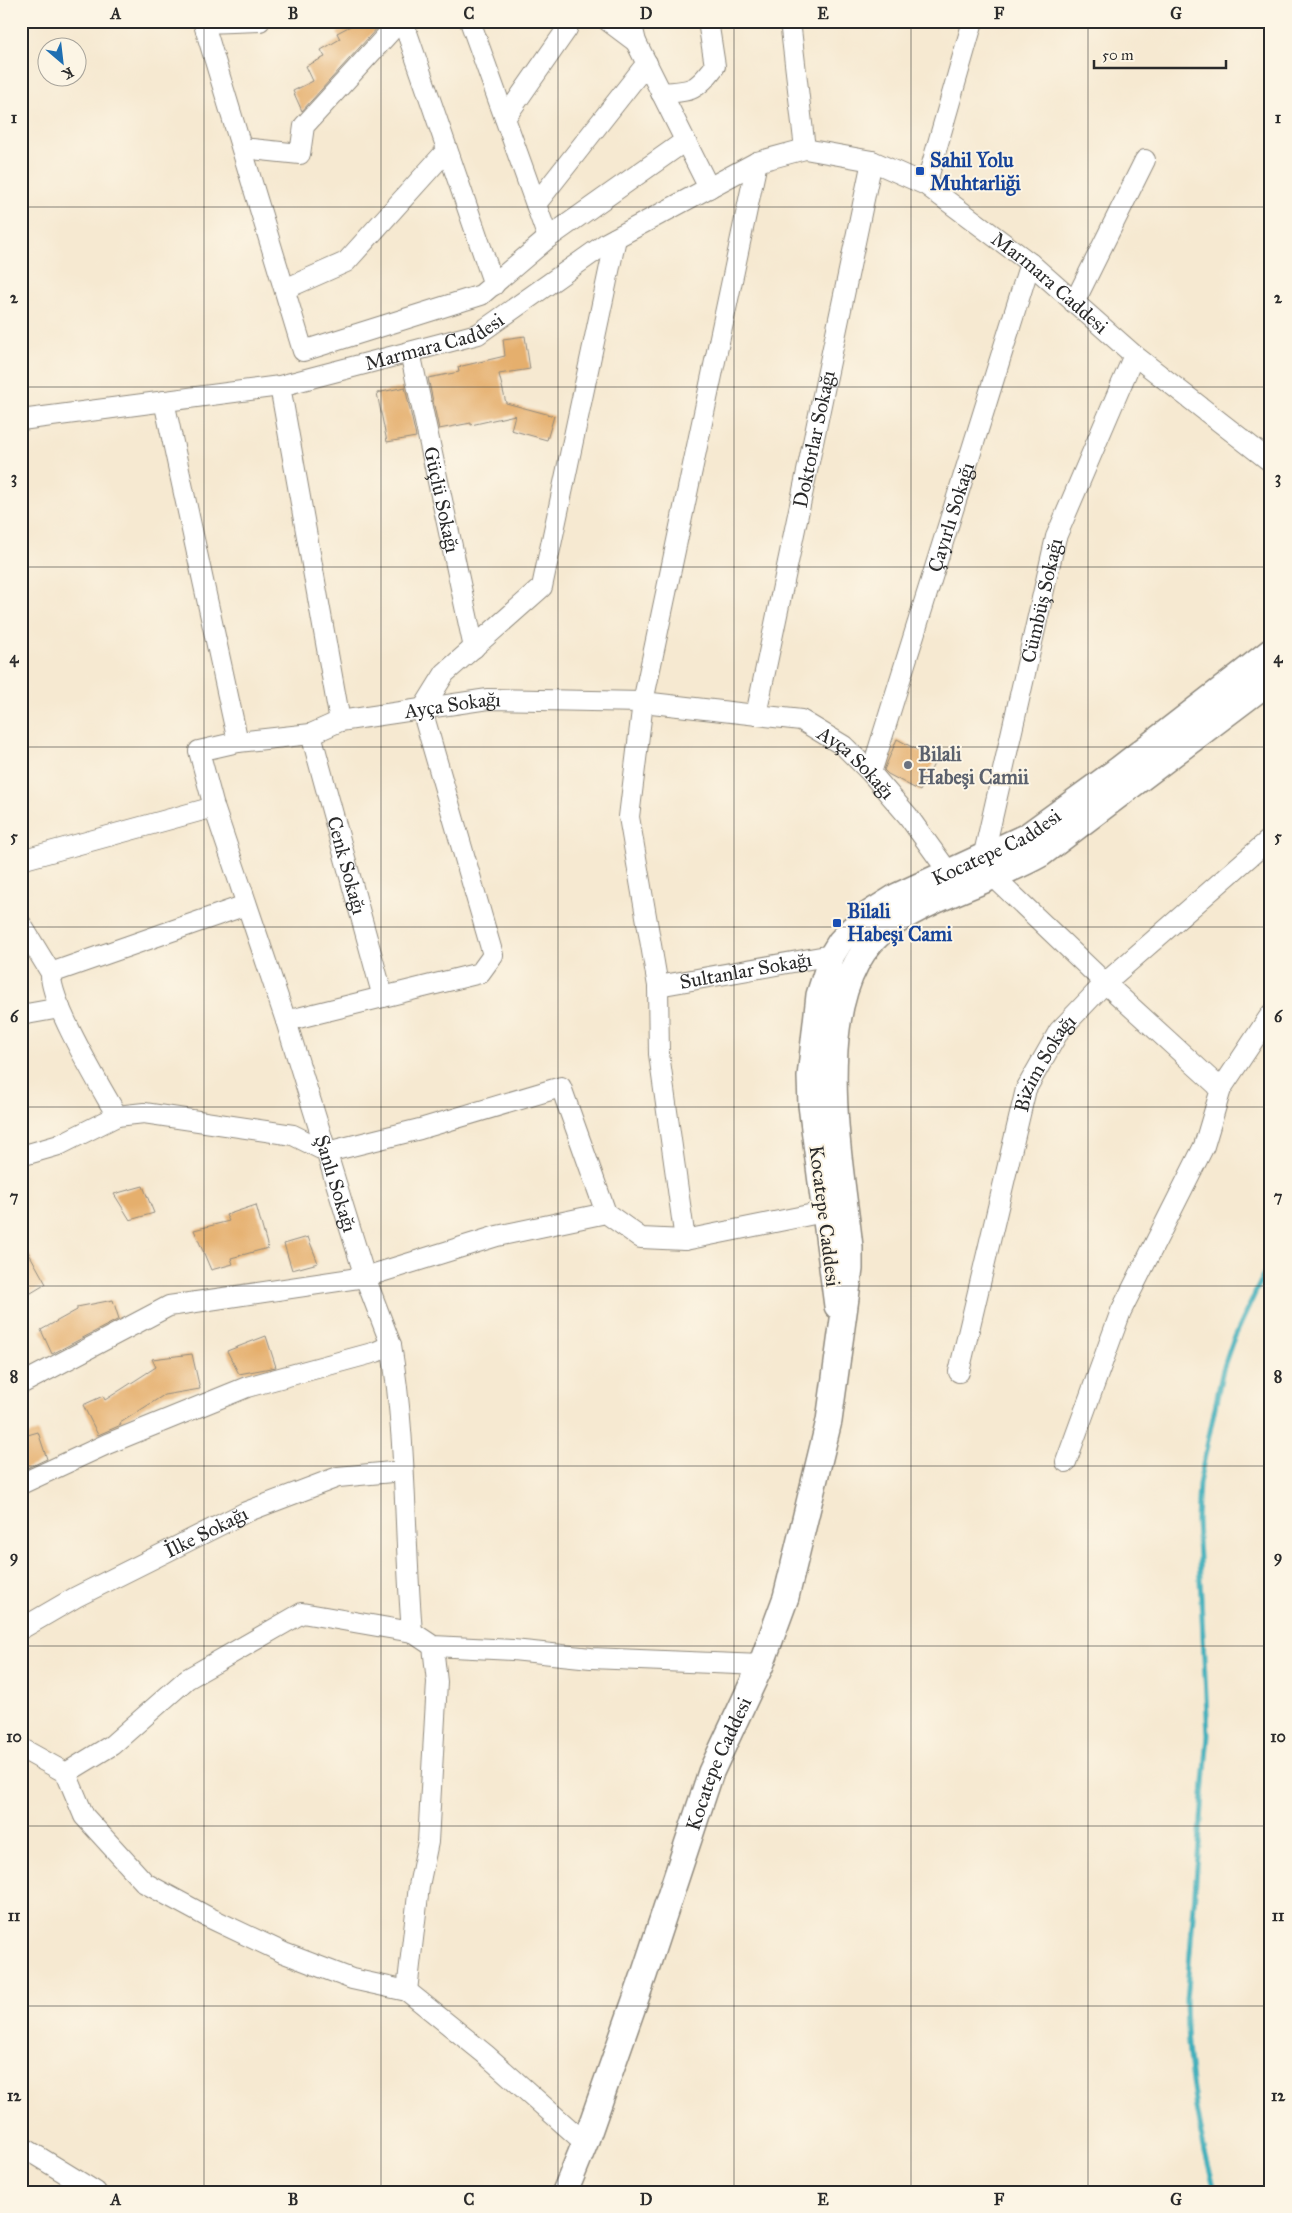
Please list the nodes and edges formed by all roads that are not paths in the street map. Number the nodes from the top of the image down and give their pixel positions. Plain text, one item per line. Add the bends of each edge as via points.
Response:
1 (260, 21) edge
2 (401, 21) edge
3 (470, 21) edge
4 (570, 21) edge
5 (608, 21) edge
6 (631, 21) edge
7 (708, 21) edge
8 (790, 21) edge
9 (973, 21) edge
10 (203, 22) edge
11 (636, 42) junction
12 (646, 63) junction
13 (662, 93) junction
14 (505, 118) junction
15 (685, 141) junction
16 (242, 148) junction
17 (805, 149) junction
18 (447, 150) junction
19 (1145, 160) dead end
20 (757, 162) junction
21 (872, 162) junction
22 (926, 184) junction
23 (709, 188) junction
24 (536, 204) junction
25 (548, 238) junction
26 (616, 238) junction
27 (1030, 263) junction
28 (494, 284) junction
29 (285, 289) junction
30 (1074, 303) junction
31 (410, 352) junction
32 (1134, 355) junction
33 (280, 386) junction
34 (164, 401) junction
35 (21, 420) edge
36 (1271, 462) edge
37 (474, 648) junction
38 (1271, 651) edge
39 (1271, 680) edge
40 (643, 702) junction
41 (422, 710) junction
42 (756, 715) junction
43 (340, 721) junction
44 (311, 734) junction
45 (238, 742) junction
46 (871, 773) junction
47 (214, 807) junction
48 (1271, 838) edge
49 (21, 860) edge
50 (988, 868) junction
51 (955, 882) junction
52 (246, 905) junction
53 (21, 924) edge
54 (864, 950) junction
55 (832, 955) junction
56 (51, 973) junction
57 (1105, 983) junction
58 (658, 986) junction
59 (383, 998) junction
60 (60, 1008) junction
61 (1271, 1014) edge
62 (21, 1015) edge
63 (286, 1021) junction
64 (1221, 1089) junction
65 (117, 1116) junction
66 (327, 1152) junction
67 (21, 1156) edge
68 (835, 1211) junction
69 (606, 1214) junction
70 (685, 1240) junction
71 (365, 1277) junction
72 (391, 1345) junction
73 (959, 1372) dead end
74 (21, 1384) edge
75 (1066, 1462) dead end
76 (404, 1471) junction
77 (21, 1484) edge
78 (21, 1629) edge
79 (412, 1632) junction
80 (433, 1646) junction
81 (762, 1665) junction
82 (21, 1748) edge
83 (66, 1773) junction
84 (407, 1991) junction
85 (585, 2143) junction
86 (21, 2146) edge
87 (96, 2192) edge
88 (565, 2192) edge

1 - 10 street
2 - 16 street via 304,126 300,154
2 - 18 street
3 - 14 street
4 - 14 street
5 - 11 street
6 - 11 street
7 - 13 street via 715,66 700,85 686,92
8 - 17 street
9 - 22 street
10 - 16 street
11 - 12 street
12 - 13 street
12 - 24 street
13 - 15 street
14 - 24 street
15 - 23 street
15 - 25 street
16 - 29 street
17 - 20 street, Marmara Caddesi
17 - 21 street, Marmara Caddesi
18 - 28 street
18 - 29 street via 346,262
19 - 30 street
20 - 23 street, Marmara Caddesi
20 - 40 street
21 - 22 street, Marmara Caddesi
21 - 42 street, Doktorlar Sokağı
22 - 27 street, Marmara Caddesi
23 - 26 street, Marmara Caddesi
24 - 25 street
25 - 28 street
26 - 31 street, Marmara Caddesi via 478,334
26 - 37 street via 542,587
27 - 30 street, Marmara Caddesi
27 - 46 street, Çayırlı Sokağı
28 - 29 street via 482,295 304,351
30 - 32 street, Marmara Caddesi
31 - 33 street, Marmara Caddesi
31 - 37 street, Güçlü Sokağı
32 - 36 street, Marmara Caddesi
32 - 50 street, Cümbüş Sokağı via 1056,537
33 - 34 street, Marmara Caddesi
33 - 43 street
34 - 35 street, Marmara Caddesi
34 - 45 street
37 - 41 street via 445,673
38 - 50 main road, Kocatepe Caddesi
39 - 50 main road, Kocatepe Caddesi via 1041,854
40 - 41 street, Ayça Sokağı via 488,699
40 - 42 street, Ayça Sokağı
40 - 58 street via 629,817
41 - 43 street, Ayça Sokağı
41 - 59 street via 493,954 480,972
42 - 46 street, Ayça Sokağı via 801,720 844,746
43 - 44 street, Ayça Sokağı
44 - 45 street, Ayça Sokağı
44 - 59 street, Cenk Sokağı
45 - 47 street, Ayça Sokağı via 199,751
46 - 51 street, Ayça Sokağı via 908,816
47 - 49 street
47 - 52 street, Şanlı Sokağı
48 - 57 street, Bizim Sokağı
50 - 51 main road, Kocatepe Caddesi
50 - 57 street
51 - 54 main road, Kocatepe Caddesi via 889,926
51 - 55 main road, Kocatepe Caddesi via 897,896 870,913 840,942
52 - 56 street
52 - 63 street, Şanlı Sokağı
53 - 56 street
54 - 55 main road
54 - 68 main road, Kocatepe Caddesi via 843,998 835,1045
55 - 58 street, Sultanlar Sokağı
55 - 68 main road, Kocatepe Caddesi via 819,995 810,1077
56 - 60 street
57 - 64 street
57 - 73 street, Bizim Sokağı via 1059,1032 1026,1089
58 - 70 street via 659,1054
59 - 63 street
60 - 62 street
60 - 65 street
61 - 64 street
63 - 66 street, Şanlı Sokağı
64 - 75 street via 1204,1146 1121,1311
65 - 66 street via 144,1114 292,1135
65 - 67 street via 59,1145
66 - 69 street via 561,1088
66 - 71 street, Şanlı Sokağı
68 - 70 street
68 - 81 main road, Kocatepe Caddesi via 850,1269 829,1422 786,1597
69 - 70 street via 641,1238
69 - 71 street via 497,1236
71 - 72 street, Şanlı Sokağı
71 - 74 street via 169,1306
72 - 76 street, Şanlı Sokağı via 399,1394
72 - 77 street via 376,1352 247,1387 107,1444
76 - 78 street, İlke Sokağı via 338,1477 246,1512 76,1597
76 - 79 street, Şanlı Sokağı
79 - 80 street
79 - 83 street via 302,1613 187,1679 112,1745
80 - 81 street via 591,1658
80 - 84 street via 436,1682 428,1842 419,1886
81 - 85 main road, Kocatepe Caddesi via 711,1772
82 - 83 street
83 - 84 street via 84,1816 145,1883 284,1952 352,1979
84 - 85 street via 485,2054
85 - 88 main road, Kocatepe Caddesi
86 - 87 street

